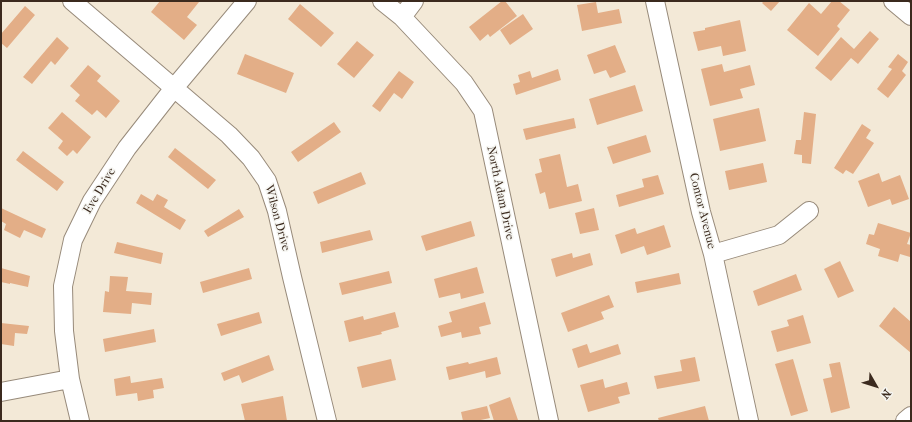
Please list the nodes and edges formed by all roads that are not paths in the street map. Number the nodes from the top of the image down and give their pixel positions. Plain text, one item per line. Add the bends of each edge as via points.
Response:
1 (72, 1) edge
2 (247, 1) edge
3 (382, 1) edge
4 (414, 1) edge
5 (655, 1) edge
6 (893, 1) edge
7 (911, 16) edge
8 (402, 17) junction
9 (174, 88) junction
10 (809, 211) dead end
11 (713, 254) junction
12 (70, 379) junction
13 (1, 392) edge
14 (911, 416) edge
15 (80, 421) edge
16 (327, 421) edge
17 (549, 421) edge
18 (749, 421) edge
19 (905, 421) edge

1 - 9 street, Wilson Drive
2 - 9 street, Eve Drive
3 - 8 street, North Adam Drive
4 - 8 street
5 - 11 street, Contor Avenue via 701,212
6 - 7 street
8 - 17 street, North Adam Drive via 464,83 483,111
9 - 12 street, Eve Drive via 127,148 92,201 73,240 64,286 64,331
9 - 16 street, Wilson Drive via 229,135 251,158 267,181 277,211
10 - 11 street via 779,235
11 - 18 street, Contor Avenue
12 - 13 street
12 - 15 street, Eve Drive
14 - 19 street

